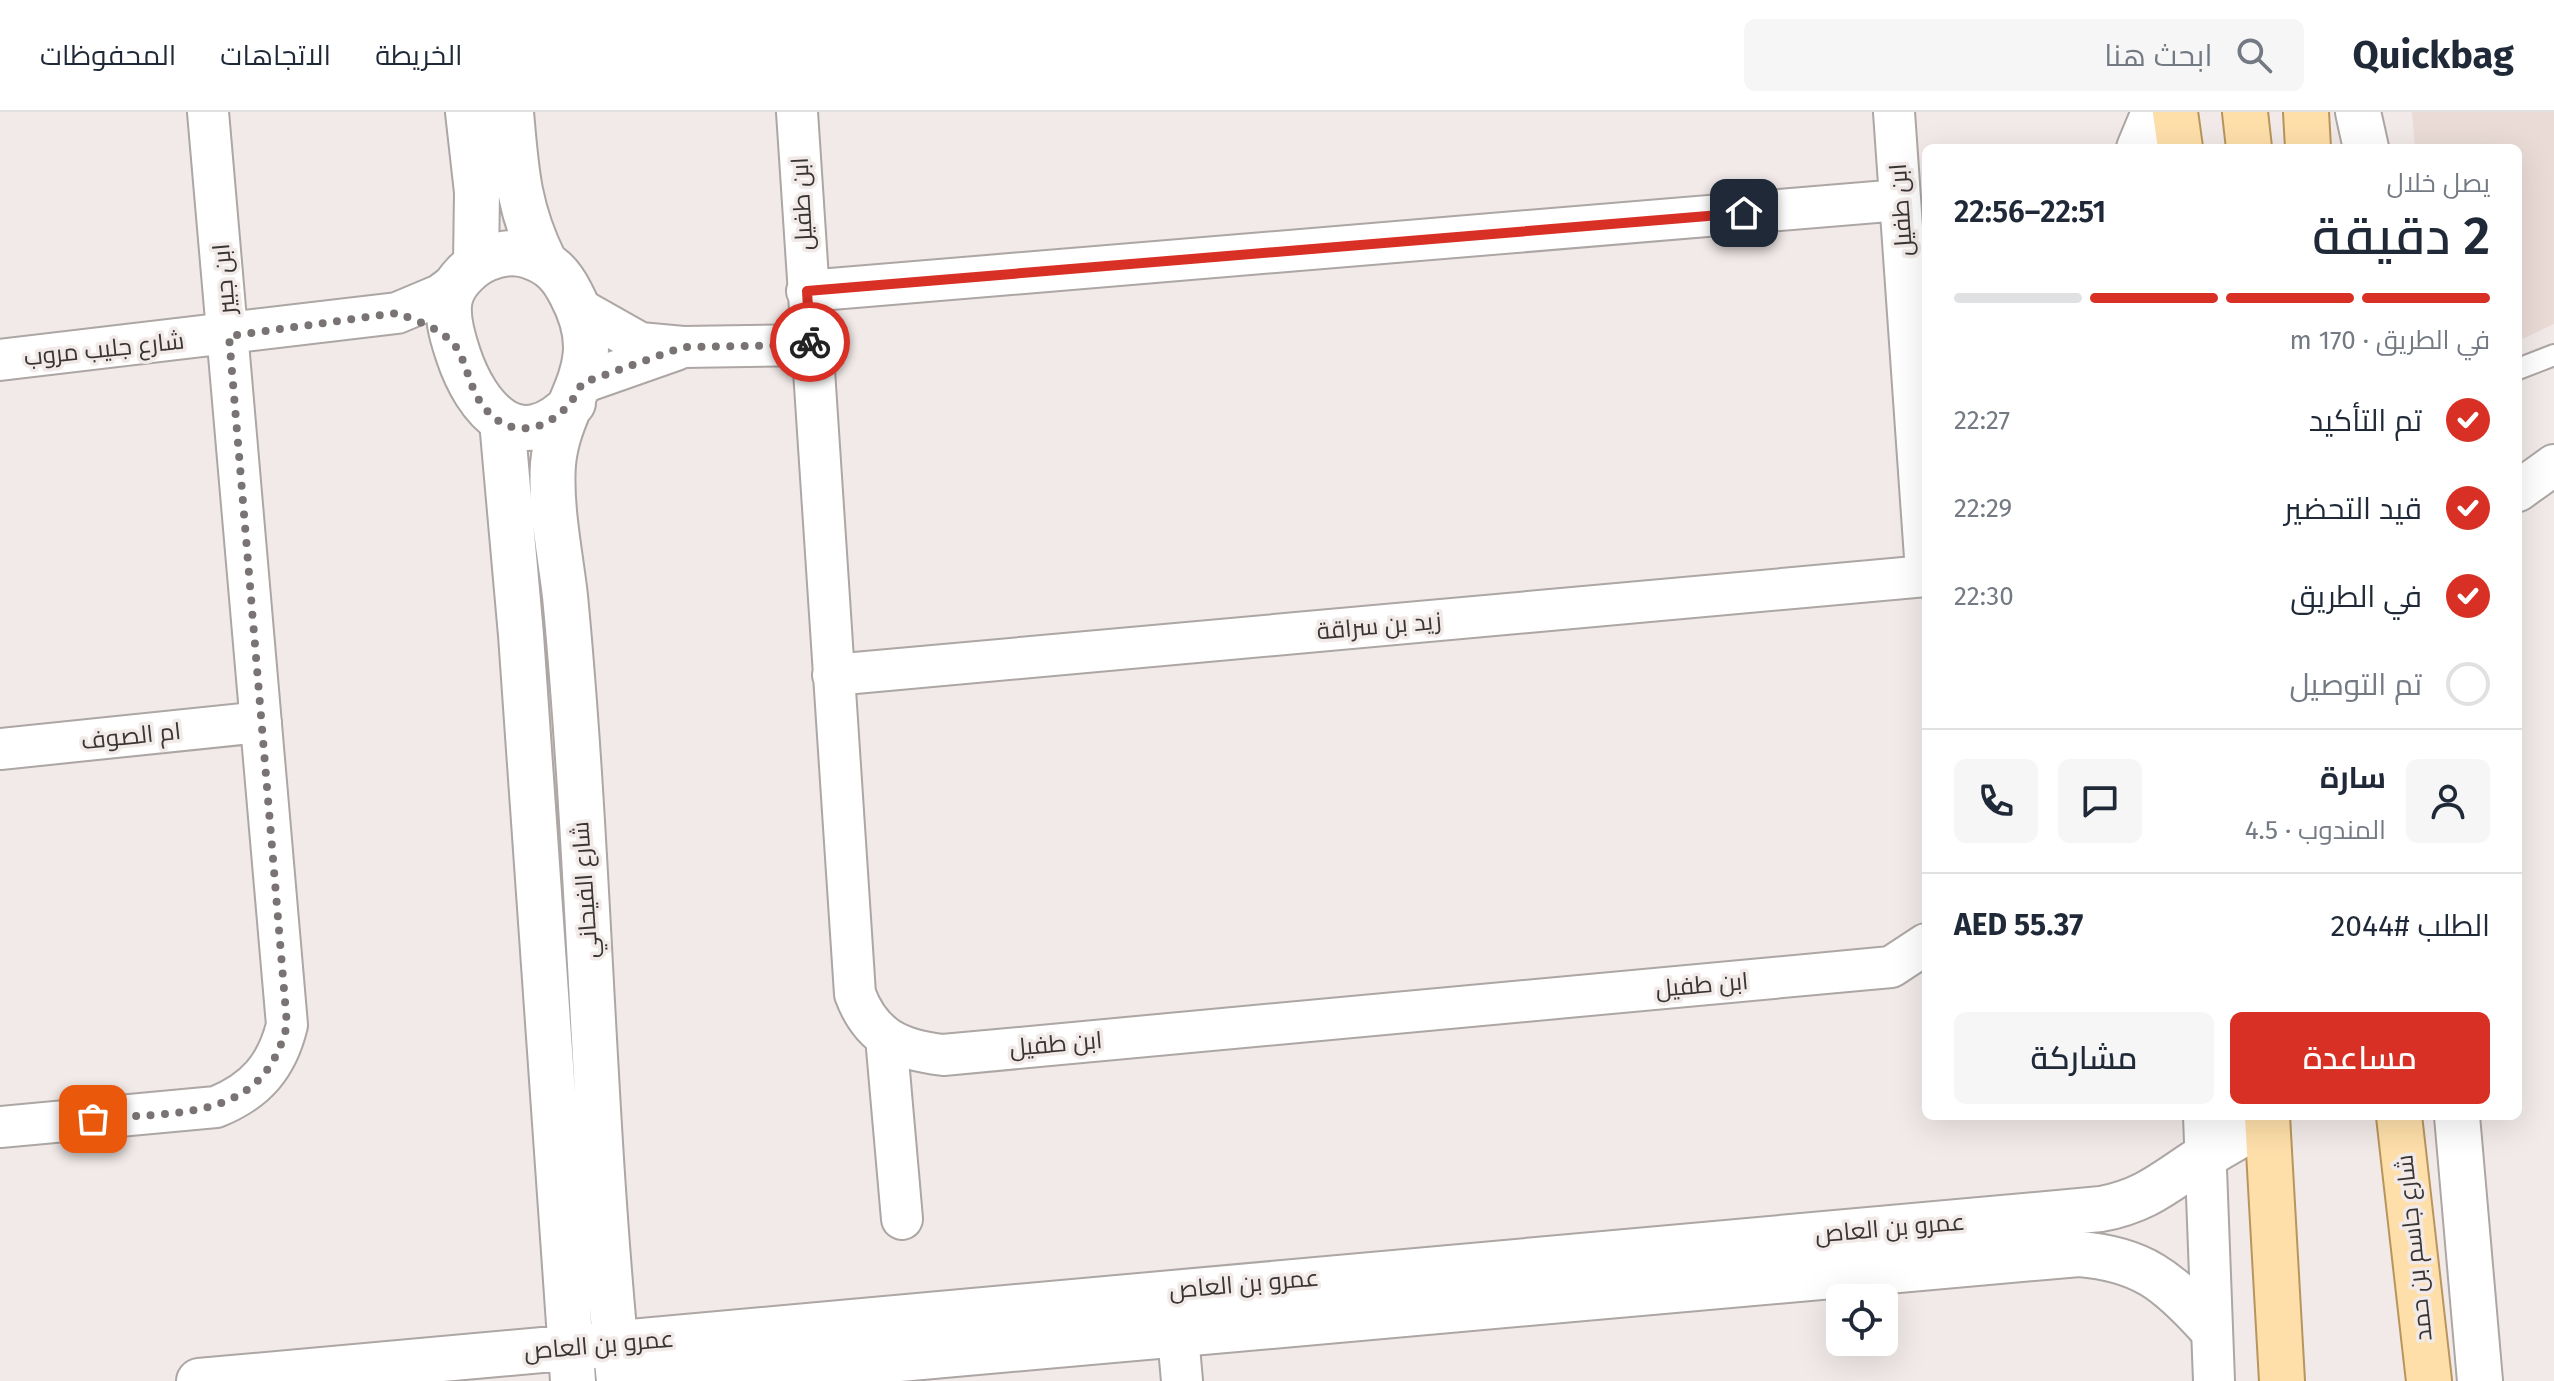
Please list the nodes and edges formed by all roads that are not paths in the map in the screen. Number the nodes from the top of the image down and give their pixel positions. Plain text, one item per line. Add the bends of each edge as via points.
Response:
1 (208, 112) edge
2 (468, 112) edge
3 (511, 112) edge
4 (797, 112) edge
5 (1894, 112) edge
6 (2152, 112) edge
7 (2175, 112) edge
8 (2245, 112) edge
9 (2306, 112) edge
10 (2358, 112) edge
11 (2139, 144) edge
12 (2179, 144) edge
13 (2249, 144) edge
14 (2308, 144) edge
15 (2365, 144) edge
16 (1900, 200) junction
17 (544, 261) junction
18 (467, 272) junction
19 (807, 291) junction
20 (578, 308) junction
21 (397, 313) junction
22 (229, 336) junction
23 (810, 345) junction
24 (455, 347) junction
25 (683, 347) junction
26 (2554, 355) edge
27 (0, 360) edge
28 (2522, 367) edge
29 (577, 393) junction
30 (1920, 404) edge
31 (502, 421) junction
32 (1922, 461) edge
33 (1922, 574) edge
34 (833, 675) junction
35 (261, 722) junction
36 (0, 749) edge
37 (1922, 947) edge
38 (886, 1037) junction
39 (2260, 1120) edge
40 (2267, 1120) edge
41 (2399, 1120) edge
42 (2457, 1120) edge
43 (0, 1127) edge
44 (2204, 1136) edge
45 (902, 1219) dead end
46 (1915, 1225) junction
47 (608, 1258) junction
48 (1919, 1268) junction
49 (1174, 1290) junction
50 (2209, 1326) junction
51 (1178, 1333) junction
52 (617, 1362) edge
53 (571, 1364) edge
54 (703, 1364) edge
55 (199, 1381) edge
56 (653, 1381) edge
57 (1182, 1381) edge
58 (2214, 1381) edge
59 (2282, 1381) edge
60 (2429, 1381) edge
61 (2480, 1381) edge

1 - 22 street, ابن جبير
2 - 18 street via 477,192
3 - 17 street via 526,223
4 - 19 street, ابن طفيل
5 - 16 street, ابن طفيل
6 - 11 street
7 - 12 main road
8 - 13 main road
9 - 14 main road
10 - 15 street
16 - 19 street
16 - 30 street, ابن طفيل
17 - 18 street via 522,253 498,254
17 - 20 street via 559,273
18 - 21 street, شارع جليب مروب via 440,295
18 - 24 street via 451,295
19 - 23 street, ابن طفيل
20 - 25 street via 640,343
20 - 29 street via 585,332
21 - 22 street, شارع جليب مروب
21 - 24 street
22 - 27 street, شارع جليب مروب
22 - 35 street, ابن جبير
23 - 25 street
23 - 34 street, ابن طفيل
24 - 31 street via 482,405
25 - 29 street
26 - 28 lane
29 - 31 street via 545,425 528,428
29 - 47 street, شارع الفيحاني via 553,460 553,499 568,627
30 - 32 street, ابن طفيل
31 - 53 street, شارع الفيحاني
33 - 34 street, زيد بن سراقة
34 - 38 street, ابن طفيل via 855,994 864,1019
35 - 36 street, ام الصوف
35 - 43 street, ابن جبير via 287,1002 284,1036 271,1068 238,1099 216,1107
37 - 38 street, ابن طفيل via 1891,967 959,1054 916,1052
38 - 45 street
39 - 44 street, عمرو بن العاص
40 - 59 main road
41 - 60 main road, شارع جاسم بن حمد
42 - 61 street
44 - 46 street, عمرو بن العاص via 2173,1181 2121,1205
44 - 50 street
46 - 48 street
46 - 49 street, عمرو بن العاص
47 - 52 street, شارع الفيحاني
47 - 54 street via 637,1299 677,1328
48 - 50 street, عمرو بن العاص via 2079,1254 2115,1258 2174,1288
48 - 51 street, عمرو بن العاص
49 - 51 street
49 - 54 street, عمرو بن العاص
50 - 58 street
51 - 54 street, عمرو بن العاص
51 - 57 street
52 - 53 street, عمرو بن العاص
52 - 54 street, عمرو بن العاص
53 - 55 street, عمرو بن العاص
54 - 56 street, عمرو بن العاص

